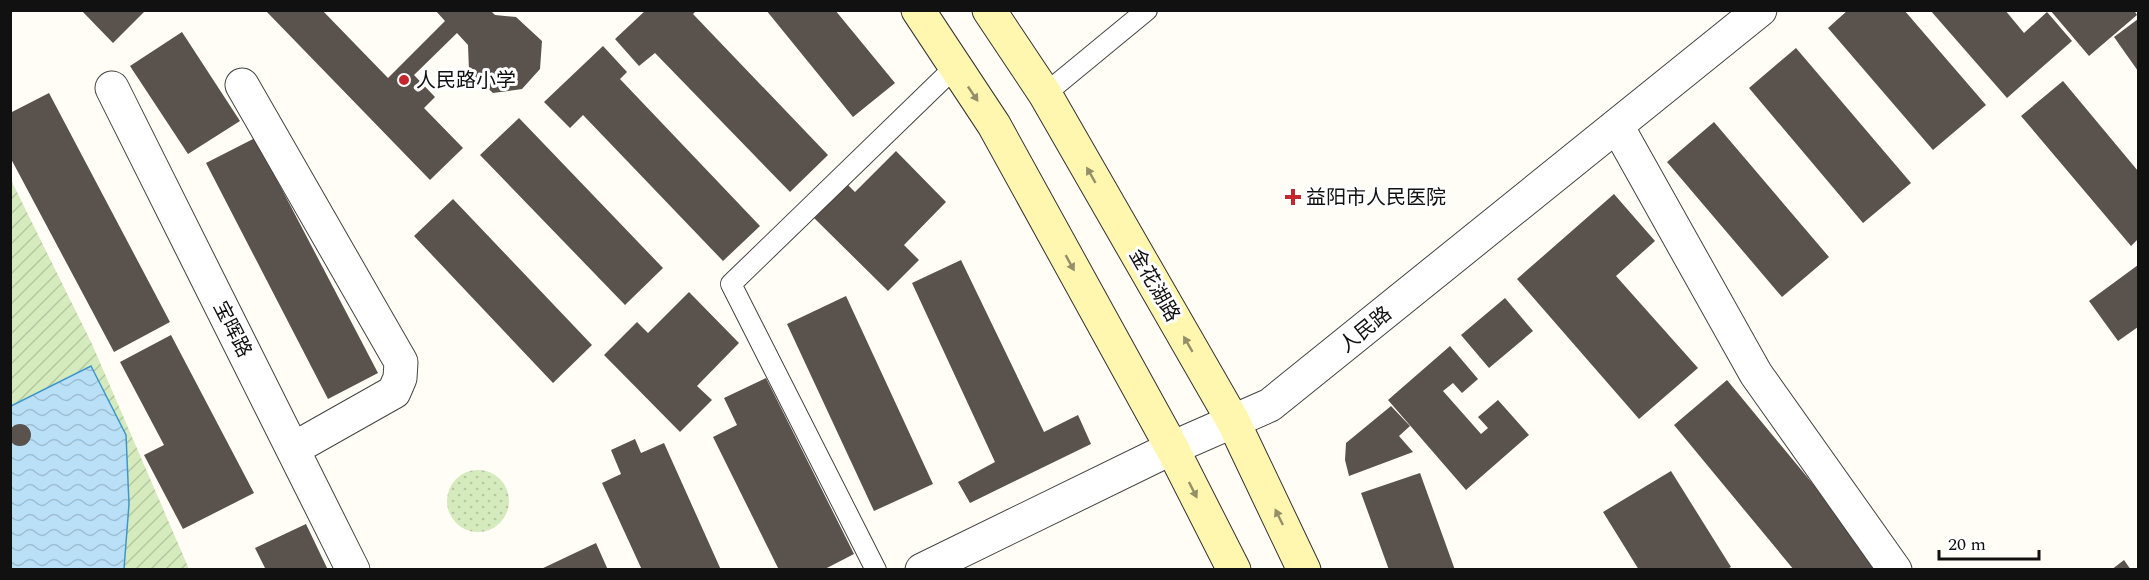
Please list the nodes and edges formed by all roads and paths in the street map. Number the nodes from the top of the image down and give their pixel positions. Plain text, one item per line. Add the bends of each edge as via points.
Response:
1 (918, 10) edge
2 (989, 10) edge
3 (1147, 10) edge
4 (1760, 10) edge
5 (955, 67) junction
6 (243, 85) dead end
7 (112, 88) dead end
8 (1045, 94) junction
9 (1617, 126) junction
10 (1233, 421) junction
11 (1172, 448) junction
12 (293, 449) junction
13 (354, 570) edge
14 (876, 570) edge
15 (922, 570) edge
16 (1234, 570) edge
17 (1304, 570) edge
18 (1895, 570) edge

1 - 5 main road
2 - 8 main road, 金花湖路
3 - 8 lane
4 - 9 street, 人民路
5 -> 11 main road via 994,125
5 - 14 lane via 731,284
6 - 12 street via 401,362 394,393
7 - 12 street, 宝晖路
10 -> 8 main road, 金花湖路
9 - 10 street, 人民路 via 1270,405
9 - 18 street via 1756,374
10 - 11 street, 人民路
17 -> 10 main road, 金花湖路
11 - 15 street, 人民路
11 -> 16 main road
12 - 13 street, 宝晖路

